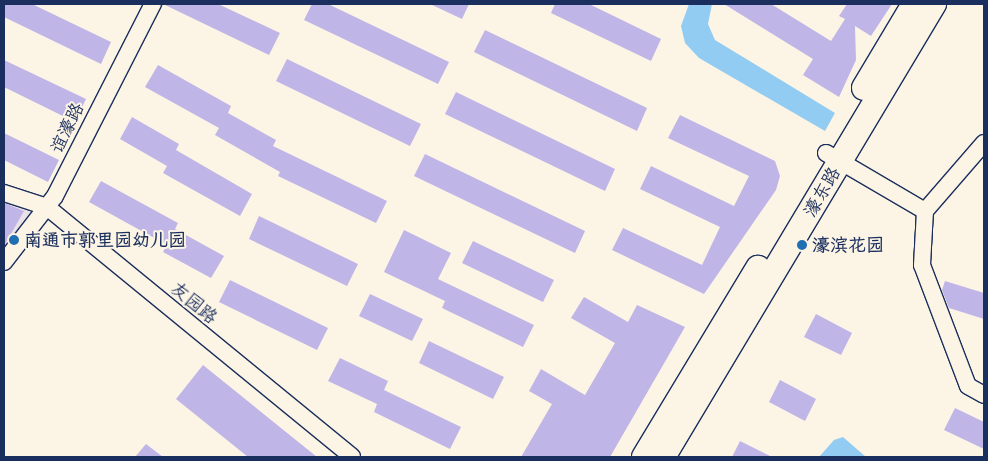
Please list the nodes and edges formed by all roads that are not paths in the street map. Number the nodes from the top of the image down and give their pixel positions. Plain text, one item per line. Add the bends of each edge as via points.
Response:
1 (153, 4) edge
2 (914, 4) edge
3 (934, 4) edge
4 (984, 142) edge
5 (833, 157) junction
6 (4, 193) edge
7 (46, 207) junction
8 (925, 211) junction
9 (4, 262) edge
10 (984, 395) edge
11 (352, 457) edge
12 (644, 457) edge
13 (663, 457) edge

1 - 7 street, 谊濠路
2 - 5 main road, 濠东路
3 - 5 main road, 濠东路
4 - 8 street
5 - 8 street
5 - 12 main road, 濠东路
5 - 13 main road, 濠东路
6 - 7 street, 友园路
7 - 9 street, 谊濠路
7 - 11 street, 友园路
8 - 10 street via 922,265 968,386

